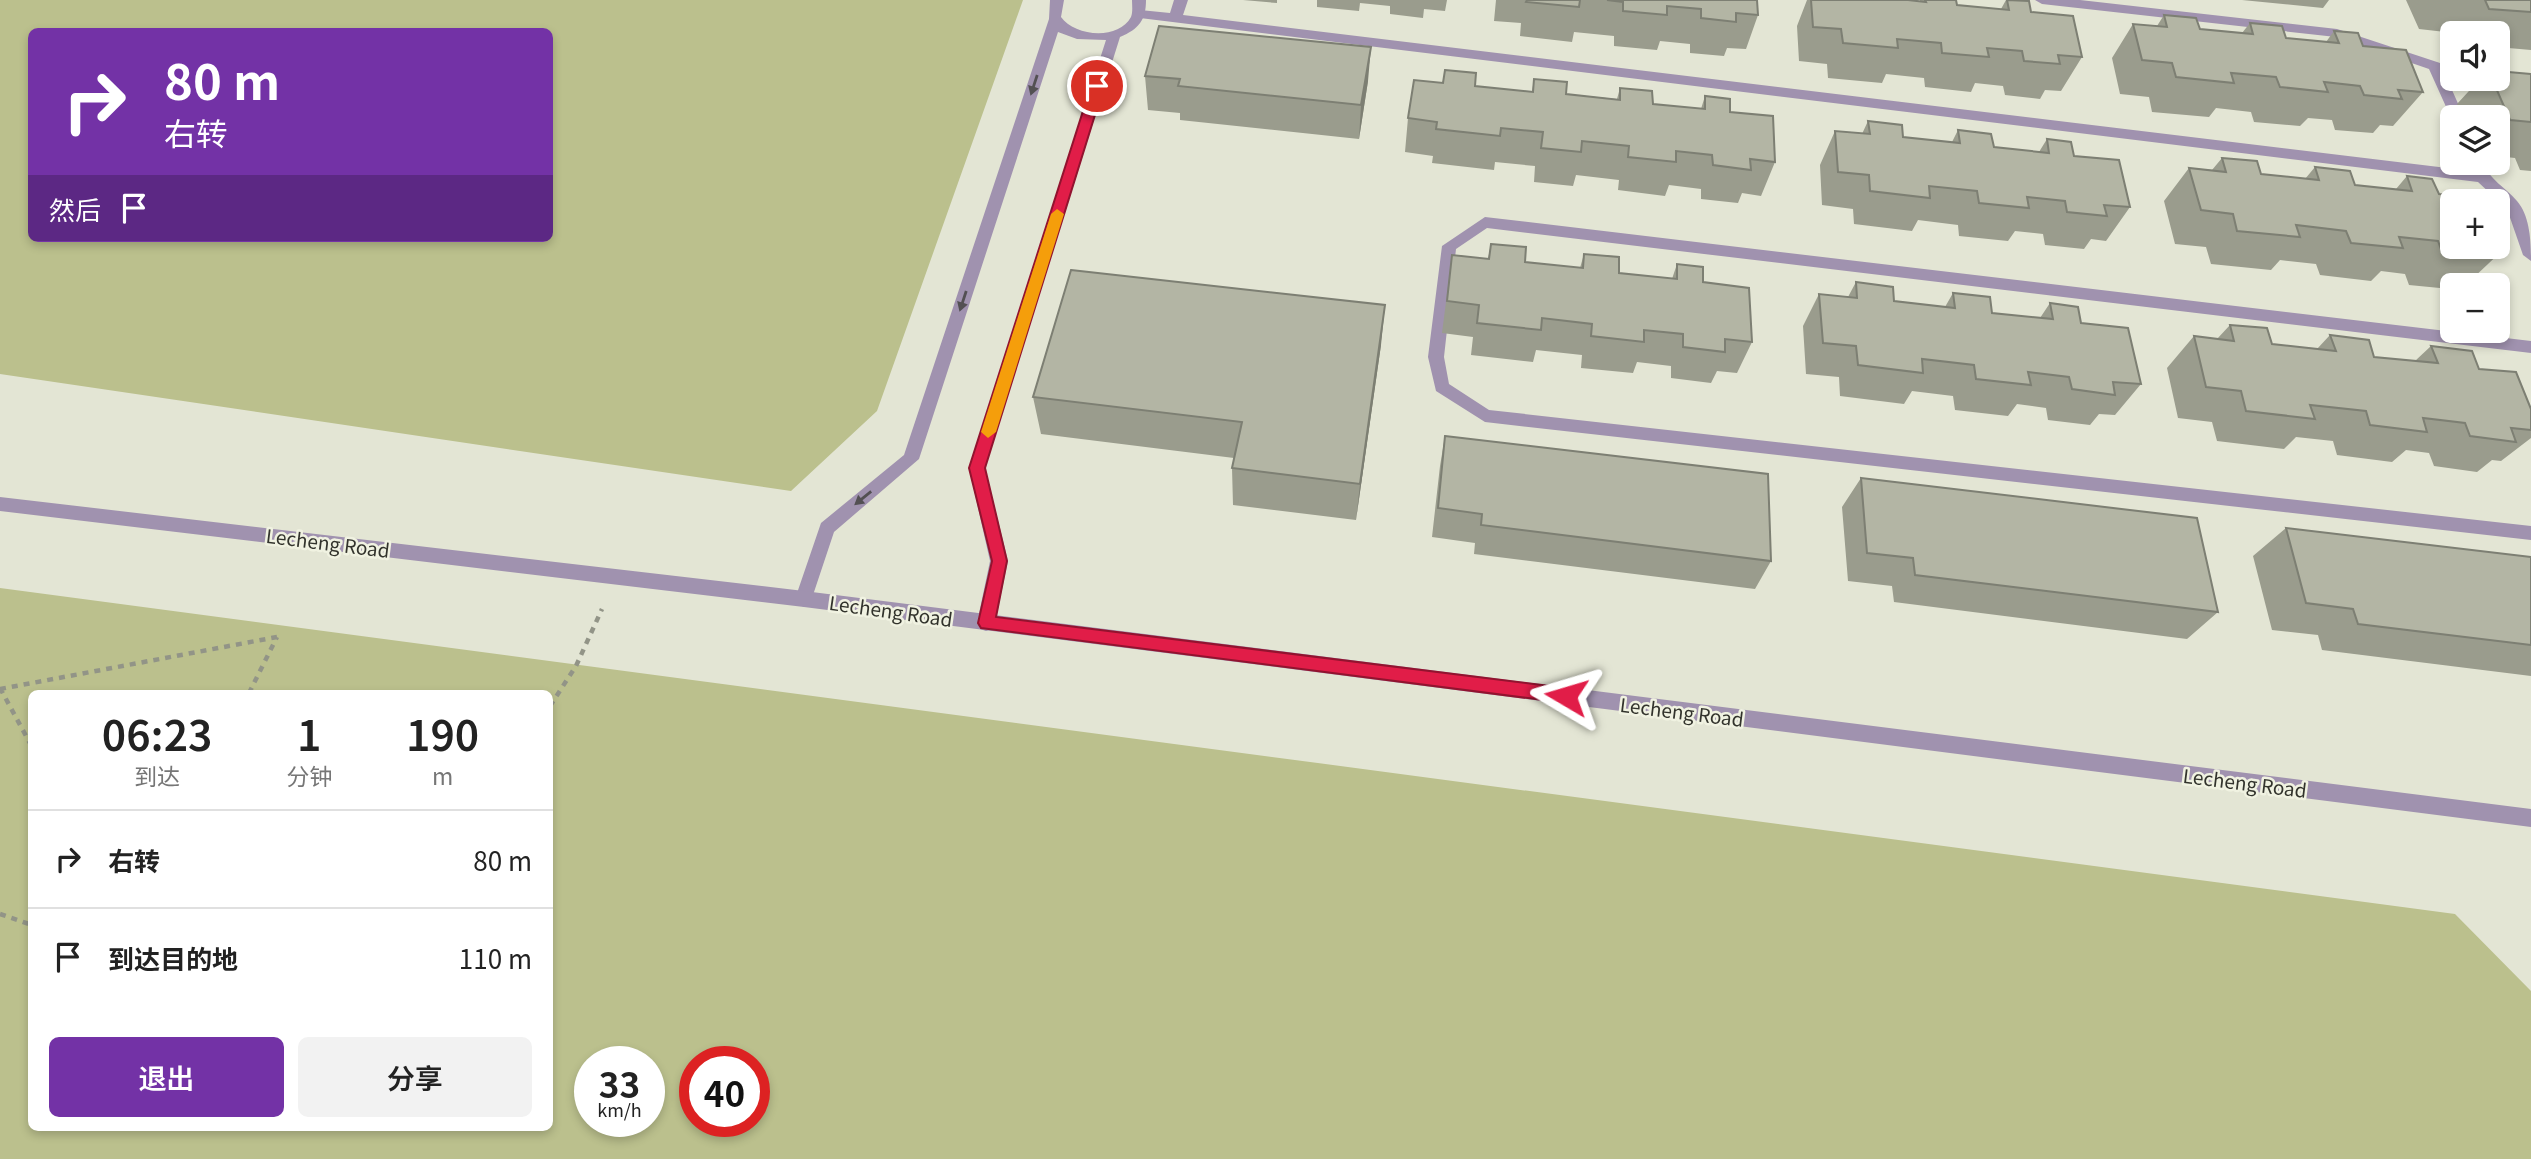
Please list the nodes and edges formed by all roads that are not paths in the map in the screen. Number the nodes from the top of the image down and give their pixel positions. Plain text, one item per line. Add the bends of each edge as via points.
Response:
1 (1056, 0) edge
2 (1181, 0) edge
3 (2042, 0) edge
4 (1140, 7) edge
5 (1175, 18) junction
6 (1055, 20) junction
7 (1114, 35) junction
8 (2435, 66) junction
9 (2440, 67) edge
10 (2452, 105) edge
11 (2440, 165) edge
12 (2484, 175) edge
13 (2513, 206) junction
14 (2531, 208) edge
15 (2531, 255) edge
16 (2531, 347) edge
17 (0, 504) edge
18 (2531, 533) edge
19 (804, 599) junction
20 (986, 623) junction
21 (2531, 818) edge

1 - 6 street
2 - 5 street
3 - 8 street via 2337,33
4 - 5 street
4 - 7 street via 1126,30
5 - 11 street
6 - 7 street via 1072,34
6 -> 19 street via 911,459 827,528
7 - 20 street via 977,468 999,561
8 - 9 street
8 - 10 street
12 - 13 street
13 - 14 street
13 - 15 street
16 - 18 street via 1485,222 1449,246 1436,356 1441,387 1485,416
17 - 19 street, Lecheng Road
19 - 20 street, Lecheng Road
20 - 21 street, Lecheng Road

